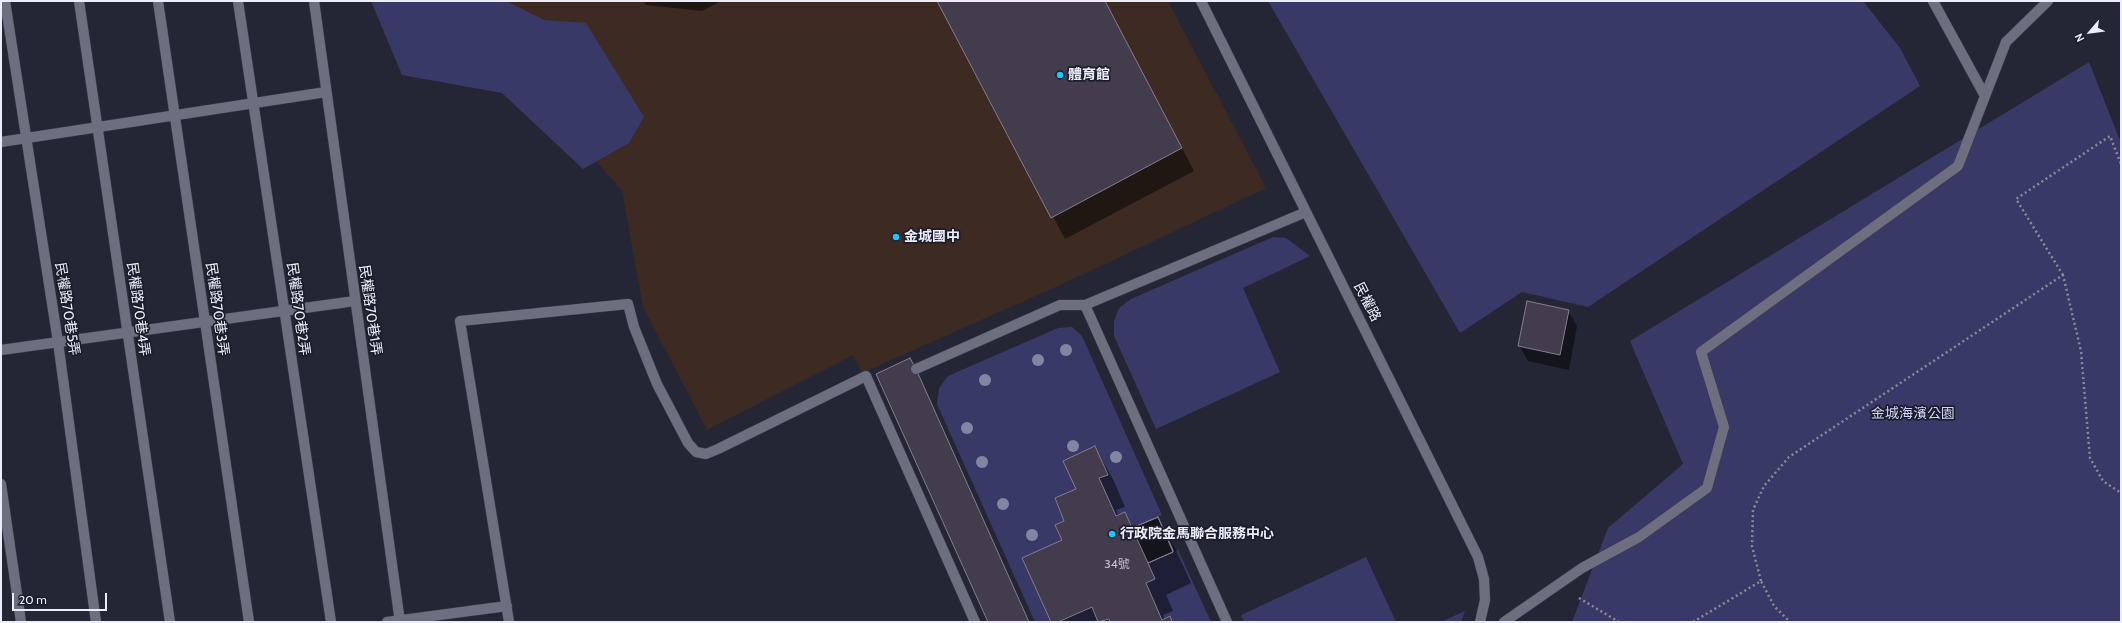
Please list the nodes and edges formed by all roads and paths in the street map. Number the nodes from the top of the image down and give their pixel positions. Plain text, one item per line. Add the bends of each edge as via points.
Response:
1 (5, 1) edge
2 (79, 1) edge
3 (158, 1) edge
4 (238, 1) edge
5 (314, 1) edge
6 (1202, 1) edge
7 (1933, 1) edge
8 (2048, 1) edge
9 (326, 92) junction
10 (1985, 96) junction
11 (254, 103) junction
12 (175, 115) junction
13 (97, 127) junction
14 (26, 138) junction
15 (1, 142) edge
16 (2121, 164) edge
17 (1306, 212) junction
18 (2063, 275) junction
19 (355, 301) junction
20 (1085, 306) junction
21 (284, 311) junction
22 (205, 322) junction
23 (127, 333) junction
24 (58, 342) junction
25 (1, 350) edge
26 (916, 369) dead end
27 (1, 484) edge
28 (2121, 493) edge
29 (1761, 581) junction
30 (1558, 585) junction
31 (507, 606) junction
32 (400, 621) edge
33 (21, 622) edge
34 (96, 622) edge
35 (170, 622) edge
36 (248, 622) edge
37 (331, 622) edge
38 (387, 622) edge
39 (509, 622) edge
40 (975, 622) edge
41 (1227, 622) edge
42 (1480, 622) edge
43 (1504, 622) edge
44 (1619, 622) edge
45 (1693, 622) edge
46 (1790, 622) edge

1 - 14 street, 民權路70巷5弄
2 - 13 street, 民權路70巷4弄
3 - 12 street, 民權路70巷3弄
4 - 11 street, 民權路70巷2弄
5 - 9 street, 民權路70巷1弄
6 - 17 street, 民權路
7 - 10 street
8 - 10 street via 2006,42
9 - 11 street
9 - 19 street, 民權路70巷1弄
10 - 30 street via 1958,166 1701,352 1724,427 1707,488 1639,537 1582,568
11 - 12 street
11 - 21 street, 民權路70巷2弄
12 - 13 street
12 - 22 street, 民權路70巷3弄
13 - 14 street
13 - 23 street, 民權路70巷4弄
14 - 15 street
14 - 24 street, 民權路70巷5弄
16 - 18 path via 2110,136 2016,199
17 - 20 street
17 - 42 street, 民權路 via 1478,557 1484,579 1485,600
18 - 28 path via 2081,350 2090,458 2103,482
18 - 29 path via 1789,456 1764,486 1754,510 1752,546
19 - 21 street
19 - 32 street, 民權路70巷1弄
20 - 26 street via 1060,305
20 - 41 street
21 - 22 street
21 - 37 street, 民權路70巷2弄
22 - 23 street
22 - 36 street, 民權路70巷3弄
23 - 24 street
23 - 35 street, 民權路70巷4弄
24 - 25 street
24 - 34 street, 民權路70巷5弄
27 - 33 street
29 - 45 path
29 - 46 path via 1774,606
30 - 43 street
30 - 44 path
31 - 32 street
31 - 39 street
31 - 40 street via 460,321 628,304 634,327 654,377 688,443 696,452 706,454 718,449 866,376
32 - 38 street

